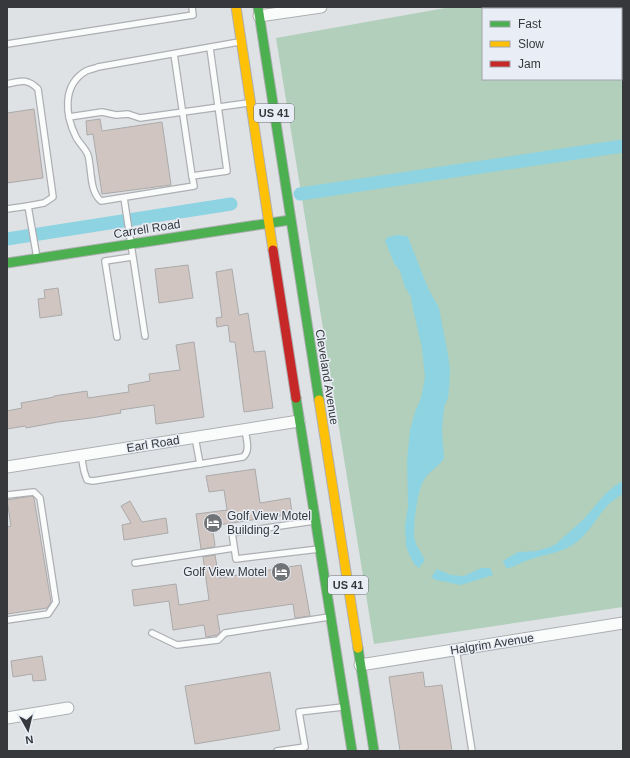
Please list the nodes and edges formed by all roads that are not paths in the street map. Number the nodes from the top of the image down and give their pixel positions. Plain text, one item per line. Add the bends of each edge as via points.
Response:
1 (192, 7) edge
2 (236, 7) edge
3 (321, 7) edge
4 (291, 9) edge
5 (258, 11) edge
6 (242, 42) junction
7 (7, 44) edge
8 (210, 48) junction
9 (174, 54) junction
10 (7, 84) edge
11 (251, 102) junction
12 (218, 107) junction
13 (183, 112) junction
14 (69, 117) junction
15 (192, 176) junction
16 (124, 198) junction
17 (28, 206) junction
18 (7, 209) edge
19 (290, 220) junction
20 (269, 223) junction
21 (130, 244) junction
22 (132, 257) junction
23 (37, 258) junction
24 (7, 263) edge
25 (145, 336) dead end
26 (117, 337) dead end
27 (299, 421) junction
28 (245, 429) junction
29 (195, 437) junction
30 (81, 455) junction
31 (200, 464) junction
32 (7, 467) edge
33 (7, 495) edge
34 (316, 520) junction
35 (234, 548) junction
36 (321, 548) junction
37 (135, 563) dead end
38 (331, 616) junction
39 (7, 620) edge
40 (623, 623) edge
41 (152, 633) dead end
42 (456, 649) junction
43 (360, 665) junction
44 (345, 706) junction
45 (68, 708) dead end
46 (7, 718) edge
47 (277, 751) edge
48 (352, 751) edge
49 (374, 751) edge
50 (472, 751) edge

1 - 7 lane via 193,15
2 - 6 main road, US 41
3 - 4 street
4 - 5 street
5 - 19 main road, Cleveland Avenue / US 41
6 - 8 lane
6 - 11 main road, US 41
8 - 9 lane
8 - 12 lane
9 - 13 lane
9 - 14 lane via 86,71 70,89 67,103
10 - 17 lane via 24,81 32,83 38,89 53,197 44,203
11 - 12 lane
11 - 20 main road, US 41
12 - 13 lane
12 - 15 lane via 227,171
13 - 14 lane via 140,118 128,114 102,112
13 - 15 lane
14 - 16 lane via 76,137 88,154 95,196 101,201
15 - 16 lane via 194,186
16 - 21 lane
17 - 18 lane
17 - 23 lane
19 - 20 main road, Carrell Road
19 - 43 main road, Cleveland Avenue / US 41
20 - 21 main road, Carrell Road
20 - 27 main road, US 41
21 - 22 lane
21 - 23 main road, Carrell Road
22 - 25 lane
22 - 26 lane via 105,261
23 - 24 main road, Carrell Road
27 - 28 street, Earl Road
27 - 34 main road, US 41
28 - 29 street, Earl Road
28 - 31 lane via 248,450 243,457
29 - 30 street, Earl Road
29 - 31 lane
30 - 31 lane via 88,480 94,481
30 - 32 street, Earl Road
33 - 39 lane via 34,492 40,498 56,602 48,614
34 - 35 lane via 232,533
34 - 36 main road, US 41
35 - 36 lane via 236,559
35 - 37 lane
36 - 38 main road, US 41
38 - 41 lane via 225,633 218,640 177,645
38 - 43 main road via 341,641
38 - 44 main road, US 41
40 - 42 street, Halgrim Avenue
42 - 43 street, Halgrim Avenue
42 - 50 lane
43 - 49 main road, Cleveland Avenue / US 41
44 - 47 lane via 299,712 304,747
44 - 48 main road, US 41
45 - 46 street

